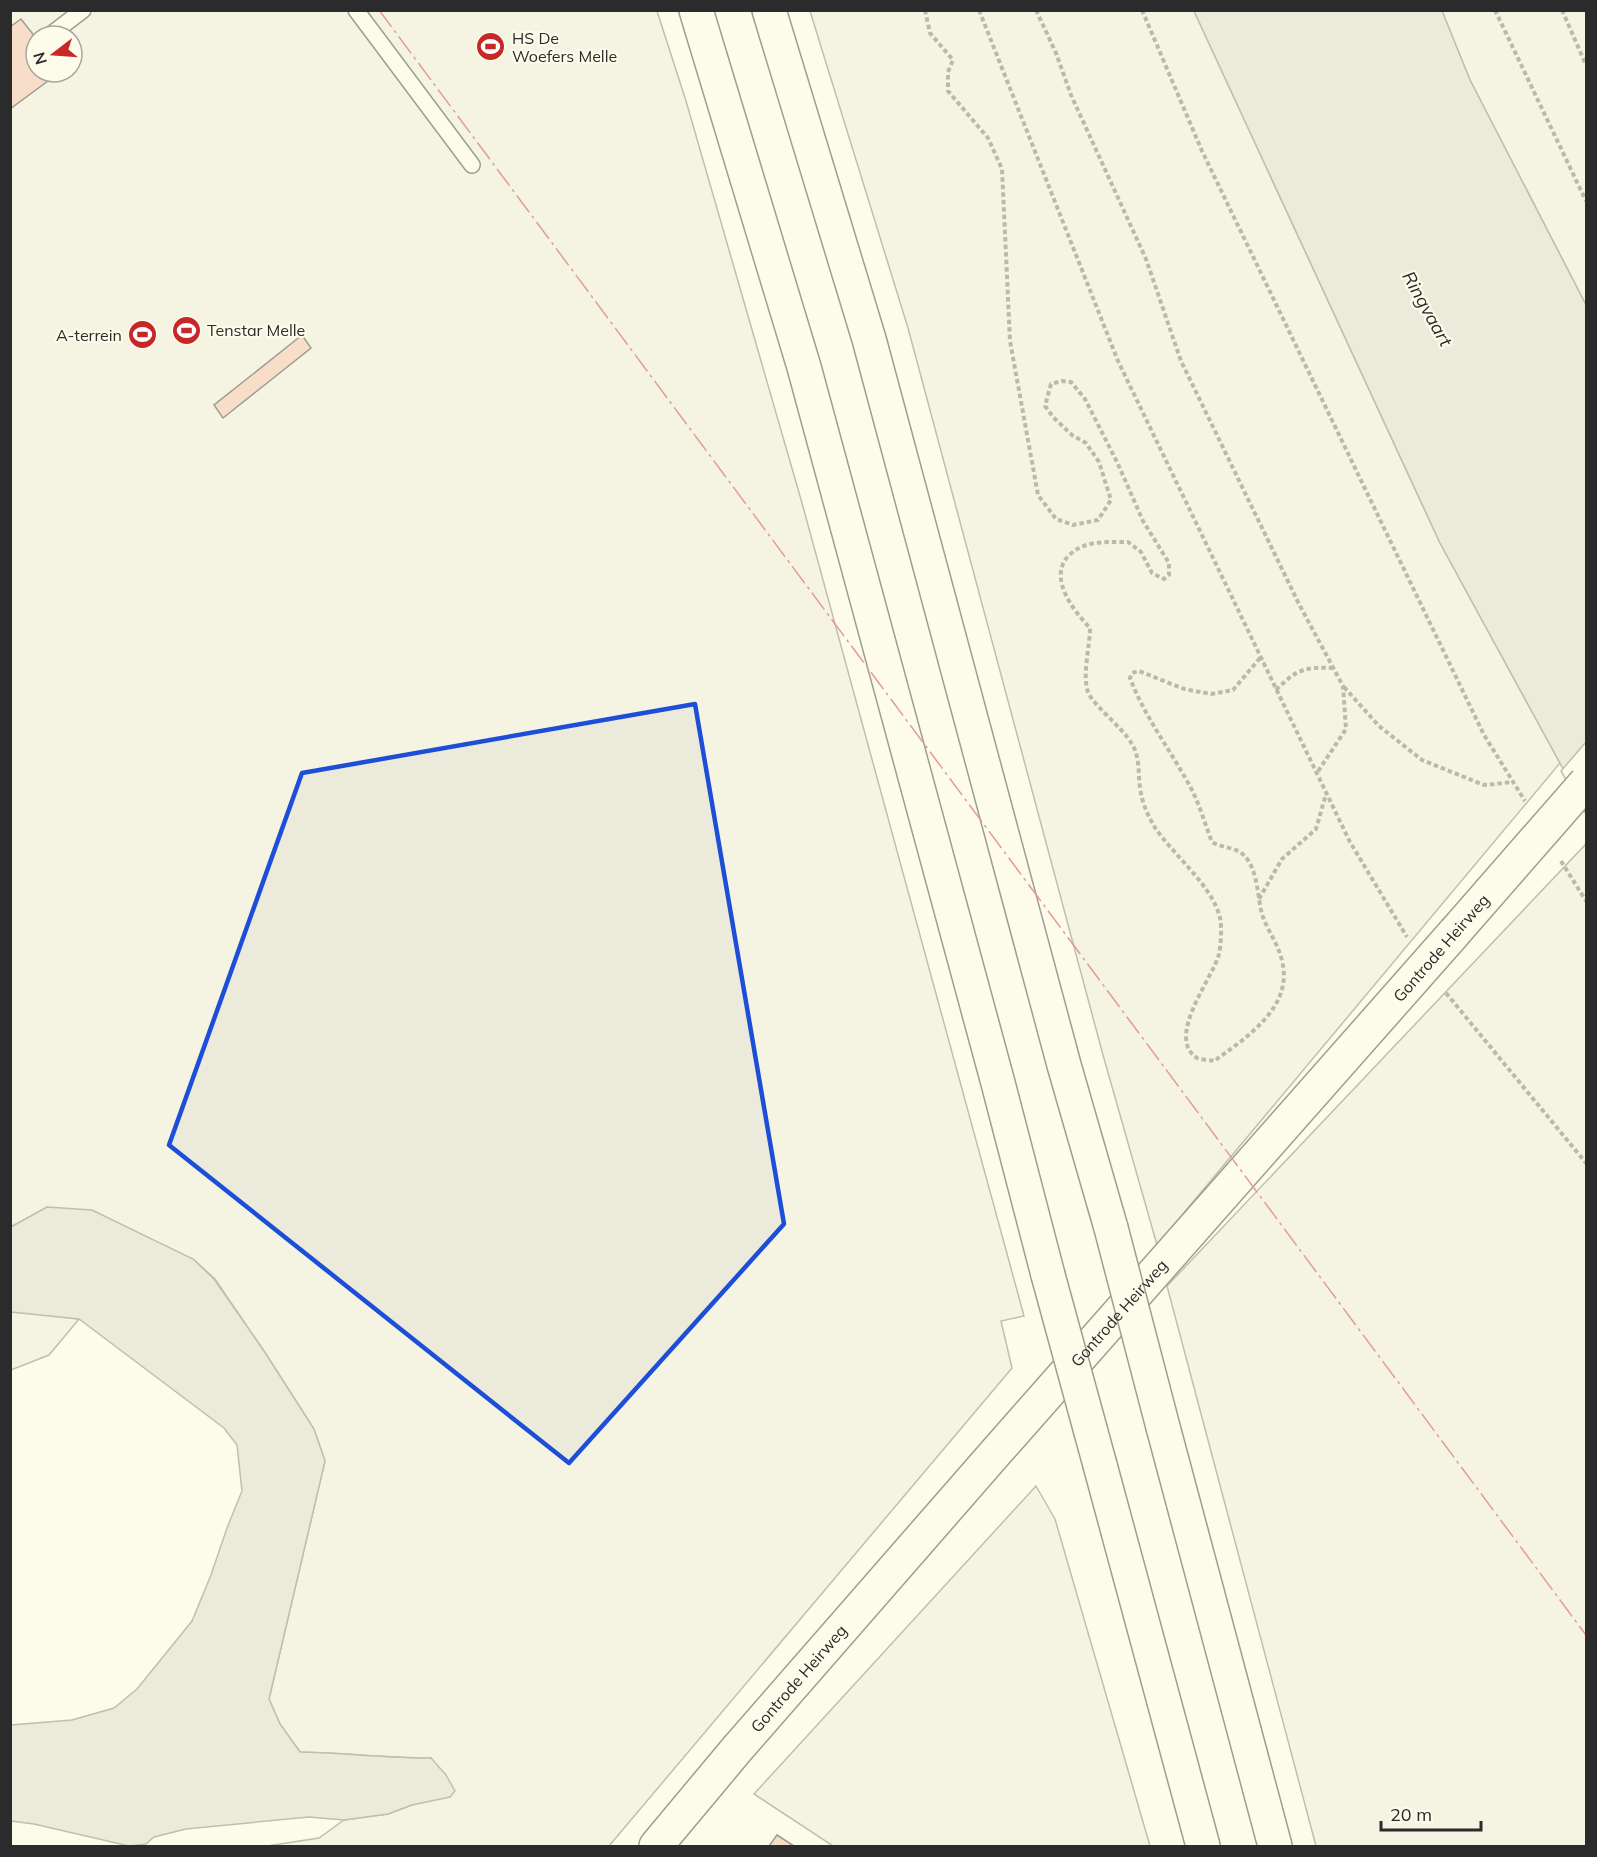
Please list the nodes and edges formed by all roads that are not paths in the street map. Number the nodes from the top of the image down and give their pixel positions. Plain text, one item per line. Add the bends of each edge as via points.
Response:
1 (83, 10) edge
2 (356, 10) edge
3 (696, 10) edge
4 (769, 10) edge
5 (65, 24) edge
6 (472, 165) dead end
7 (1587, 782) edge
8 (656, 1846) edge
9 (1203, 1846) edge
10 (1275, 1846) edge

1 - 5 lane
2 - 6 lane
3 - 9 main road, bridge via 807,378
4 - 10 main road, bridge via 869,339
7 - 8 main road, Gontrode Heirweg, bridge via 894,1568

